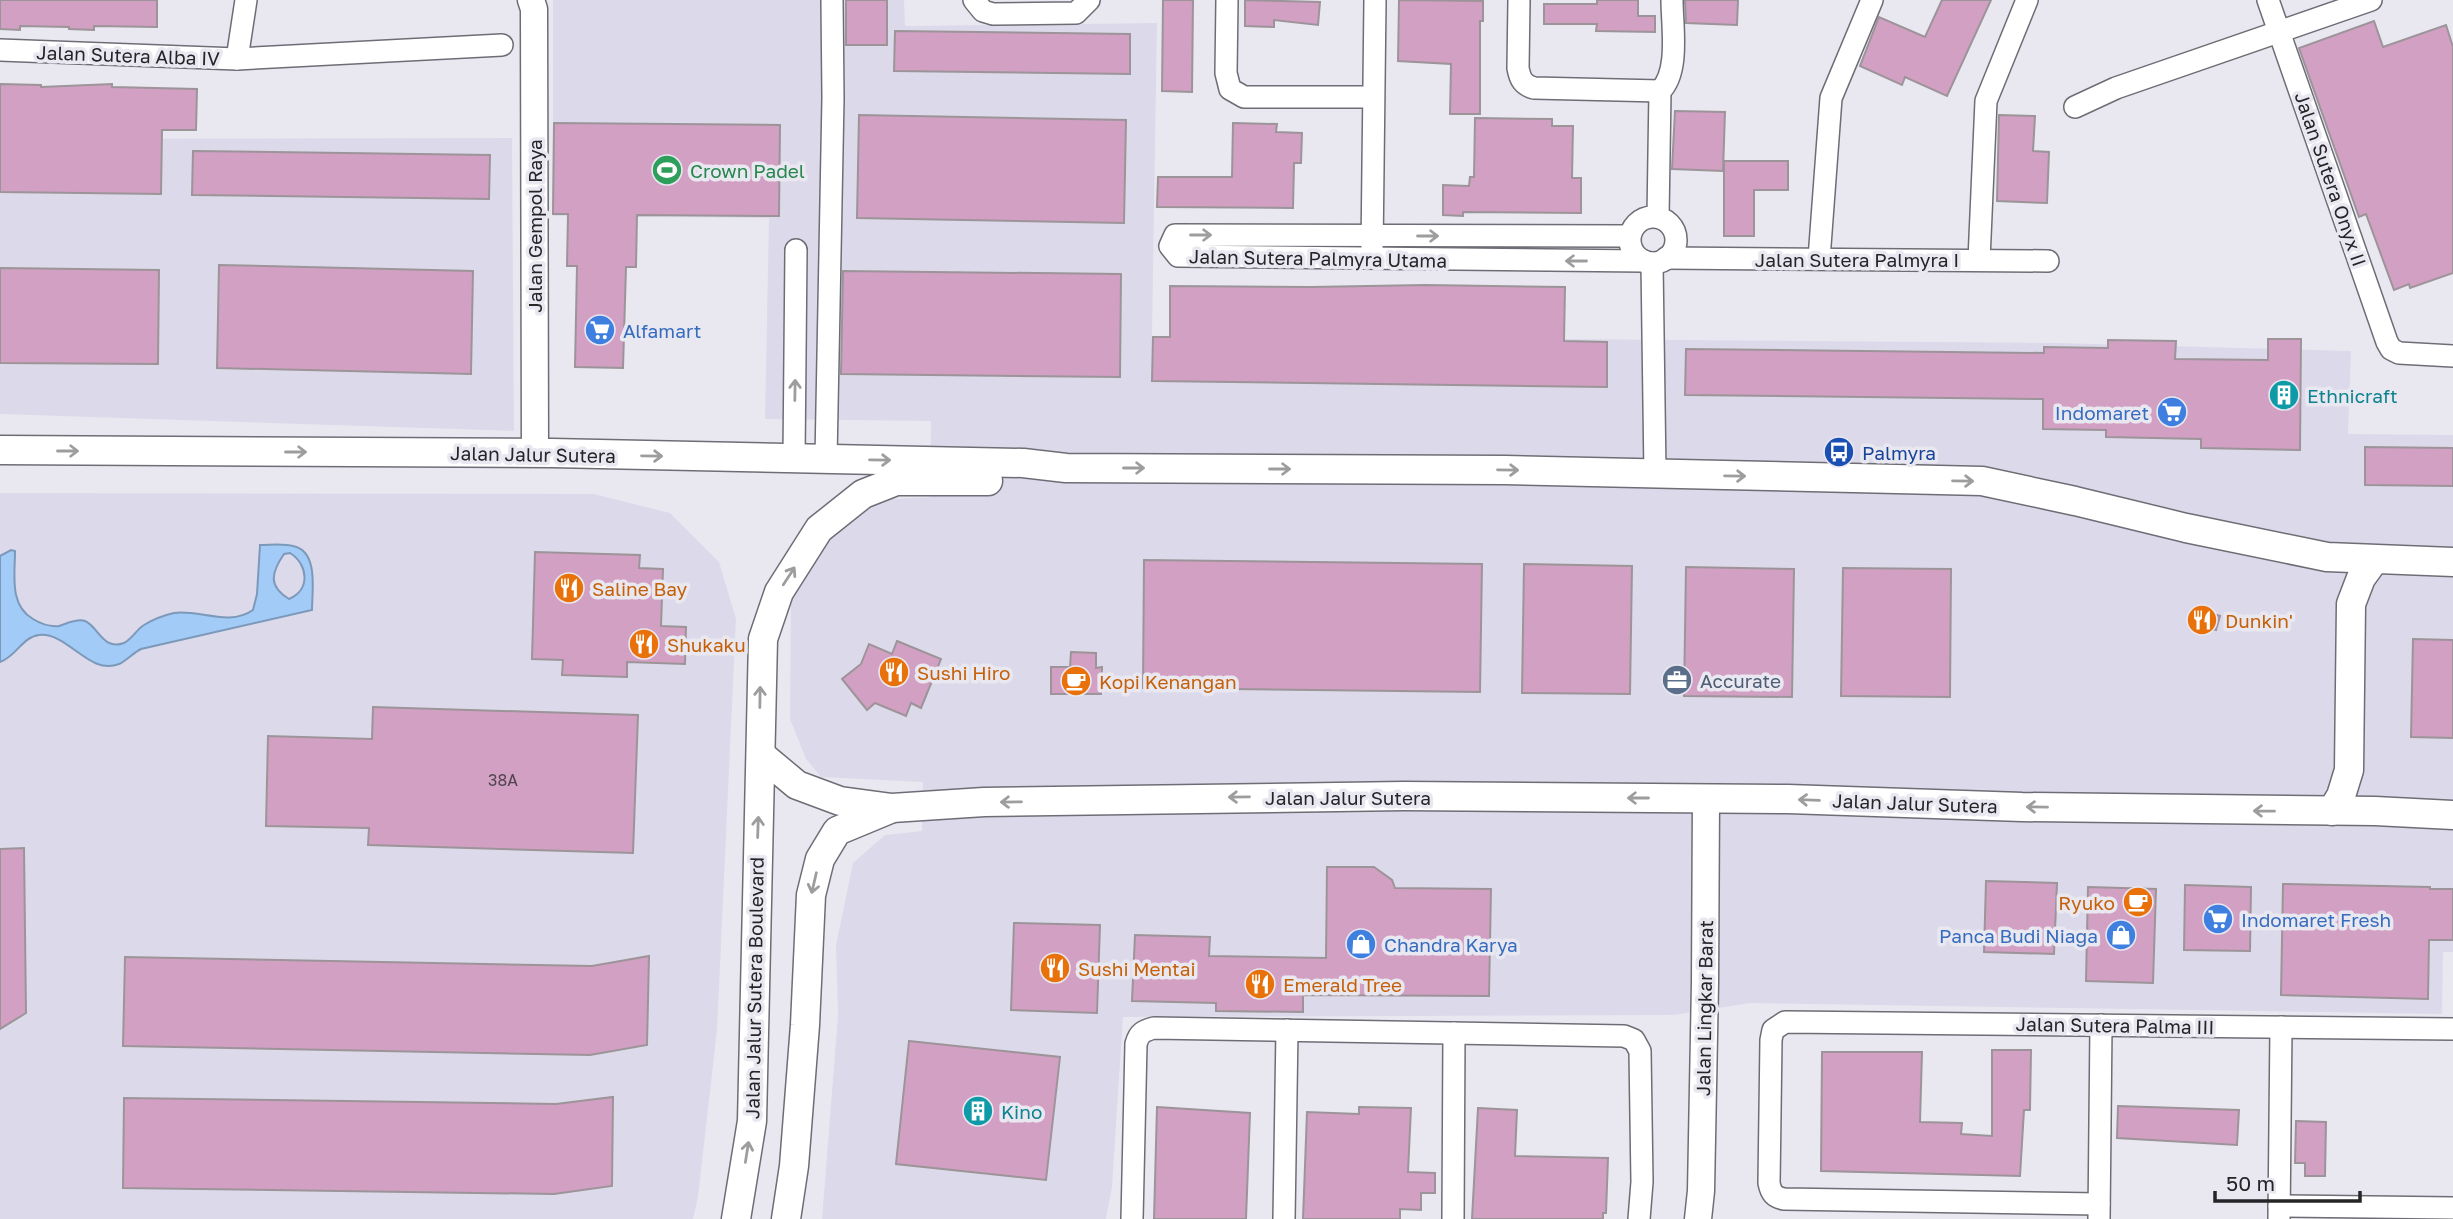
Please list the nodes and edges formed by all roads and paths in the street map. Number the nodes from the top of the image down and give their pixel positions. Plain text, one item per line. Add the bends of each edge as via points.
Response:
1 (246, 0) edge
2 (531, 0) edge
3 (832, 0) edge
4 (974, 0) edge
5 (1089, 0) edge
6 (1227, 0) edge
7 (1375, 0) edge
8 (1519, 0) edge
9 (1672, 0) edge
10 (1872, 0) edge
11 (2027, 0) edge
12 (2268, 0) edge
13 (2371, 0) edge
14 (2279, 32) junction
15 (502, 46) dead end
16 (0, 50) edge
17 (237, 59) junction
18 (1660, 91) junction
19 (1373, 97) junction
20 (2075, 107) dead end
21 (1658, 217) junction
22 (1372, 236) junction
23 (1630, 236) junction
24 (796, 250) dead end
25 (1373, 259) junction
26 (1819, 259) junction
27 (1979, 260) junction
28 (1654, 261) junction
29 (2048, 261) dead end
30 (2453, 356) edge
31 (0, 450) edge
32 (535, 453) junction
33 (794, 458) junction
34 (826, 459) junction
35 (1066, 468) junction
36 (1655, 474) junction
37 (2313, 554) junction
38 (2374, 560) junction
39 (2453, 562) edge
40 (2351, 604) junction
41 (761, 755) junction
42 (2349, 770) junction
43 (1706, 798) junction
44 (892, 808) junction
45 (2332, 811) junction
46 (2375, 811) junction
47 (2453, 814) edge
48 (2101, 1025) junction
49 (2281, 1027) junction
50 (2453, 1029) edge
51 (1287, 1030) junction
52 (1454, 1033) junction
53 (1132, 1187) junction
54 (2453, 1208) edge
55 (2099, 1211) edge
56 (2279, 1213) edge
57 (736, 1219) edge
58 (786, 1219) edge
59 (1124, 1219) edge
60 (1132, 1219) edge
61 (1284, 1219) edge
62 (1453, 1219) edge
63 (1639, 1219) edge
64 (1699, 1219) edge

1 - 17 street, Jalan Sutera Alba IV
2 - 32 street, Jalan Gempol Raya
3 - 34 street
4 - 5 street via 993,14 1076,13
6 - 19 street via 1230,89 1244,97
7 - 19 street
8 - 18 street via 1518,68 1526,86
9 - 18 street via 1672,71
10 - 26 street via 1831,98
11 - 27 street via 1986,101
12 - 14 street, Jalan Sutera Onyx II
13 - 14 street
14 - 20 street via 2116,88
14 - 30 street, Jalan Sutera Onyx II via 2387,342 2391,349 2413,356
15 - 17 street
16 - 17 street, Jalan Sutera Alba IV
18 - 21 street
19 - 22 street
21 - 23 street via 1637,223
21 - 28 street via 1675,232 1674,247
22 -> 23 street, Jalan Sutera Palmyra Utama
22 - 25 street
25 -> 22 street, Jalan Sutera Palmyra Utama via 1178,256 1170,246 1175,235
23 - 28 street via 1633,251
33 -> 24 street
28 -> 25 street, Jalan Sutera Palmyra Utama
26 - 27 street, Jalan Sutera Palmyra I
26 - 28 street, Jalan Sutera Palmyra I
27 - 29 street, Jalan Sutera Palmyra I
28 - 36 street
31 -> 32 main road, Jalan Jalur Sutera
32 -> 33 main road, Jalan Jalur Sutera
33 - 34 main road, Jalan Jalur Sutera
34 -> 35 main road, Jalan Jalur Sutera
35 -> 36 main road, Jalan Jalur Sutera
41 -> 35 main road, Jalan Jalur Sutera via 763,639 779,592 819,529 863,494 896,481 1022,481
36 -> 37 main road, Jalan Jalur Sutera via 1982,481
37 - 38 main road, Jalan Jalur Sutera
37 - 40 main road via 2337,577
38 - 39 main road, Jalan Jalur Sutera
38 - 40 main road
40 - 42 main road
41 - 44 main road, Jalan Jalur Sutera via 797,785 840,801
57 -> 41 main road, Jalan Jalur Sutera Boulevard via 752,1121
42 - 45 main road
42 - 46 main road via 2358,793
43 -> 44 main road, Jalan Jalur Sutera via 1294,796
45 -> 43 main road, Jalan Jalur Sutera
43 - 64 street, Jalan Lingkar Barat
44 -> 58 main road via 837,831 820,859 811,895 804,1038
45 - 46 main road, Jalan Jalur Sutera
46 - 47 main road, Jalan Jalur Sutera
48 - 49 street, Jalan Sutera Palma III
48 - 55 street
48 - 55 street, Jalan Sutera Palma III via 1785,1022 1773,1030 1771,1040 1769,1183 1770,1191 1784,1199
49 - 50 street, Jalan Sutera Palma III
49 - 56 street
51 - 52 street
51 - 53 street via 1143,1030 1136,1044
51 - 61 street
52 - 62 street
52 - 63 street via 1624,1036 1634,1040 1640,1051
53 - 59 street
53 - 60 street
54 - 56 street

